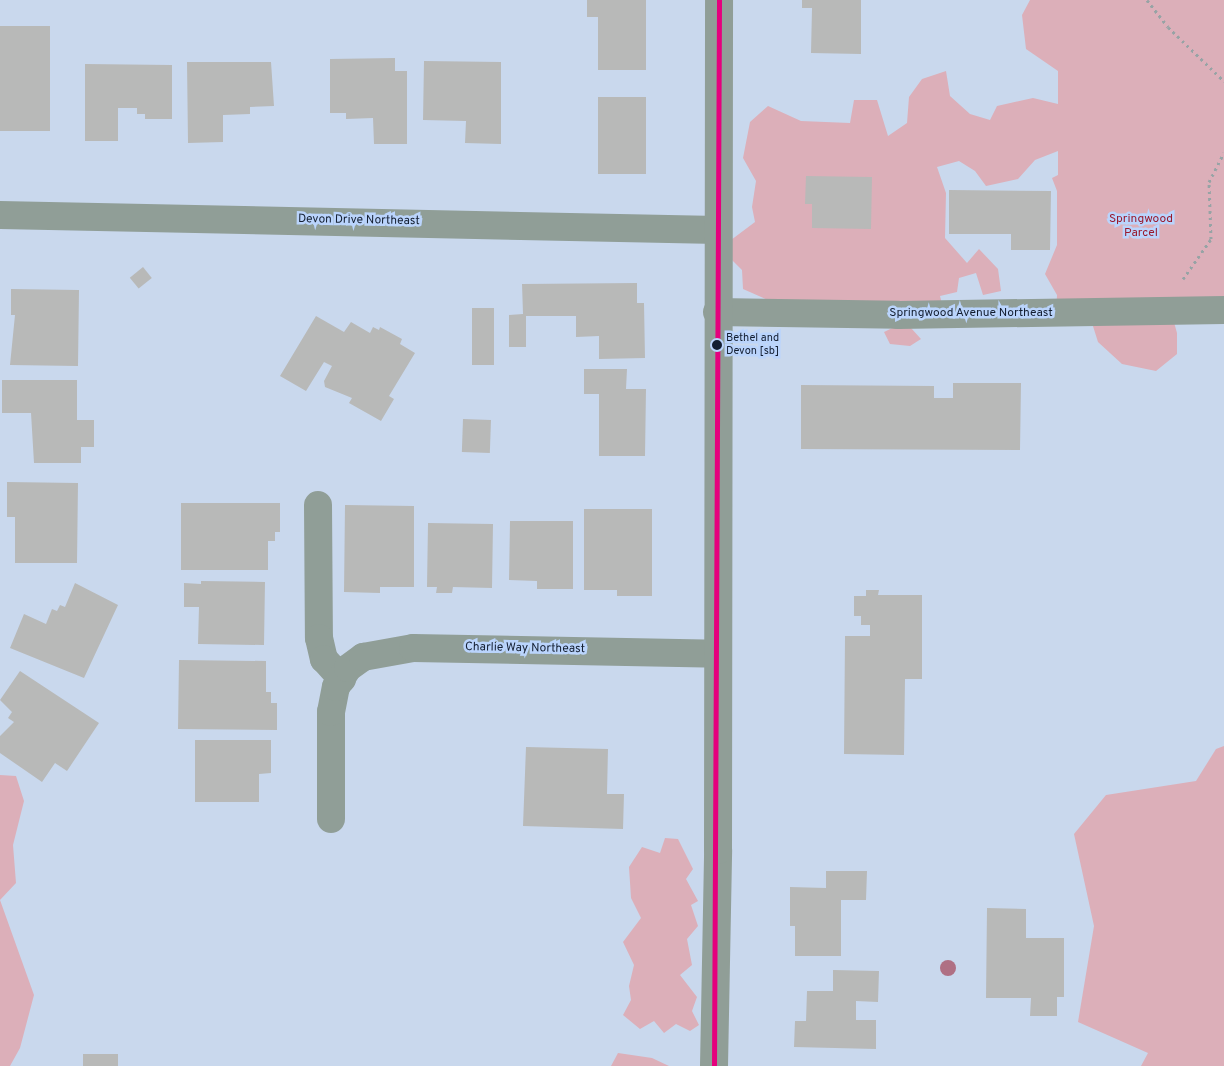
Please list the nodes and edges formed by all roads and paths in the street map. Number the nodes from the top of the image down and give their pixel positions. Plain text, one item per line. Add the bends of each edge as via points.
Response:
1 (719, 0) edge
2 (1146, 0) edge
3 (1224, 81) edge
4 (1224, 153) edge
5 (0, 215) edge
6 (718, 230) junction
7 (1224, 310) edge
8 (717, 312) junction
9 (1156, 312) junction
10 (318, 505) dead end
11 (718, 654) junction
12 (342, 679) junction
13 (331, 819) dead end
14 (714, 1066) edge

1 - 6 street
2 - 3 path via 1168,27
4 - 9 path via 1209,182 1211,239 1201,258
5 - 6 street, Devon Drive Northeast
6 - 8 street
7 - 9 street, Springwood Avenue Northeast
8 - 9 street, Springwood Avenue Northeast
8 - 11 street
10 - 12 street via 319,638 324,659
11 - 12 street, Charlie Way Northeast via 413,648 363,657
11 - 14 street
12 - 13 street via 331,712

